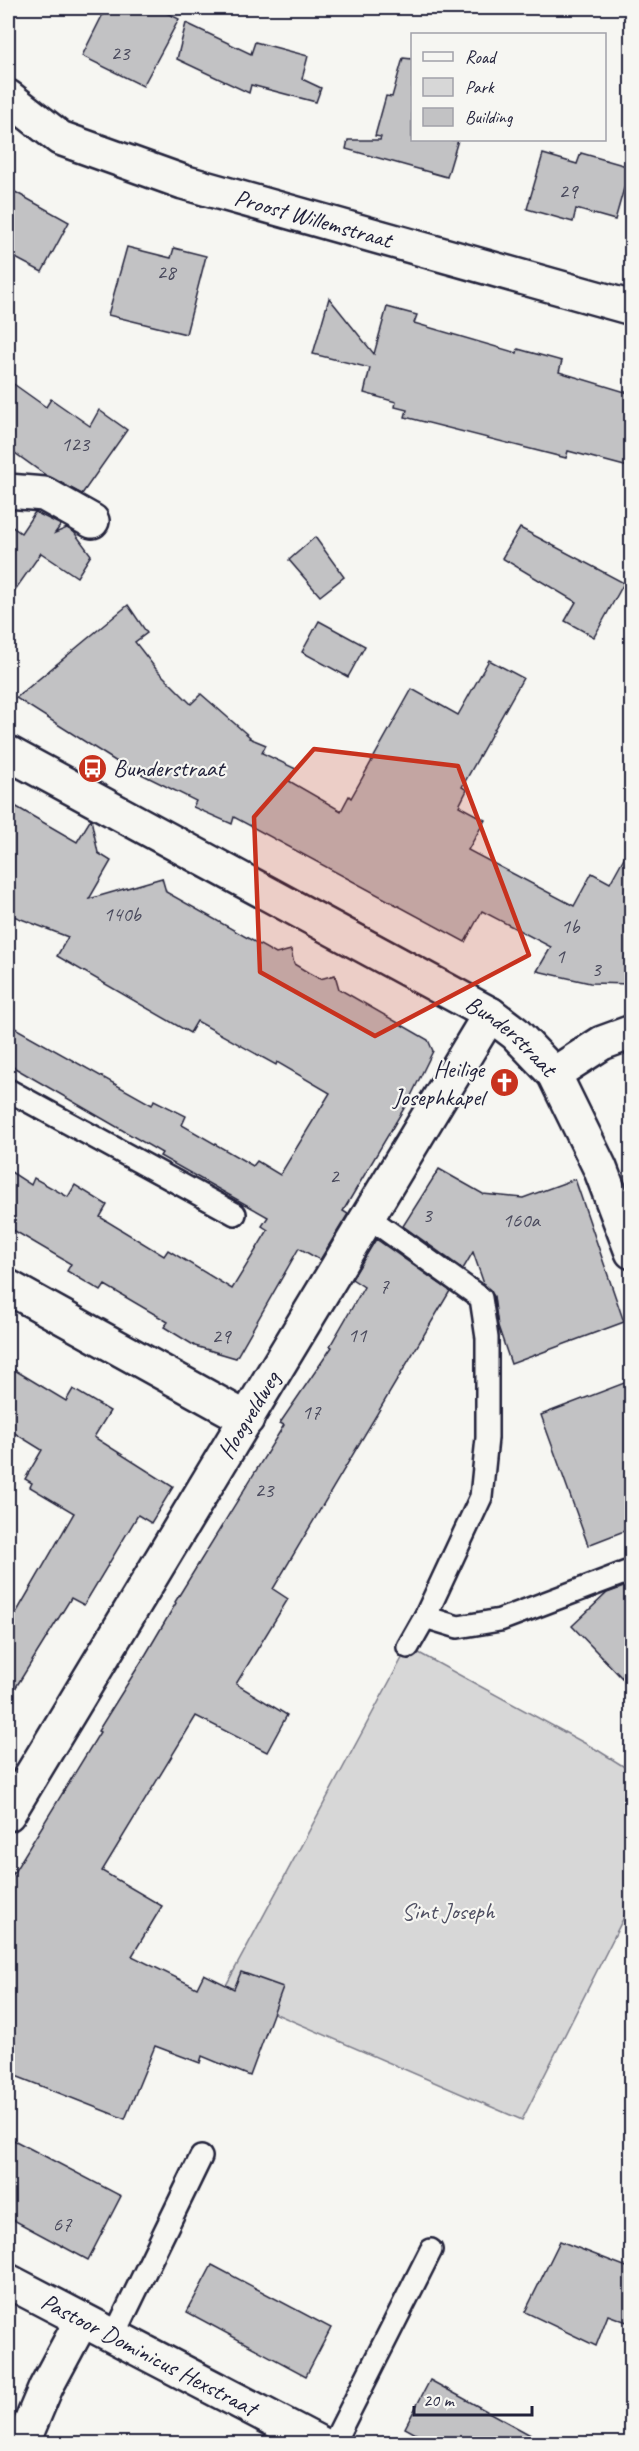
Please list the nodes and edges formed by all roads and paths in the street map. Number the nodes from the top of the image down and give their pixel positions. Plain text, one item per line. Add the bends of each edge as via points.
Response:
1 (8, 97) edge
2 (632, 308) edge
3 (8, 492) edge
4 (92, 521) dead end
5 (8, 753) edge
6 (490, 1014) junction
7 (632, 1032) edge
8 (554, 1074) junction
9 (8, 1090) edge
10 (235, 1214) dead end
11 (368, 1217) junction
12 (632, 1252) edge
13 (8, 1287) edge
14 (247, 1419) junction
15 (632, 1570) edge
16 (424, 1617) junction
17 (408, 1647) dead end
18 (16, 1781) edge
19 (8, 1814) edge
20 (201, 2157) dead end
21 (431, 2250) dead end
22 (8, 2281) edge
23 (82, 2319) junction
24 (114, 2336) junction
25 (22, 2444) edge
26 (321, 2444) edge
27 (333, 2444) edge

1 - 2 street, Proost Willemstraat via 60,138 183,182
3 - 4 street via 44,494
5 - 6 street, Bunderstraat
6 - 8 street, Bunderstraat
6 - 11 street, Hoogveldweg
7 - 8 street via 602,1043
8 - 12 street, Bunderstraat via 600,1168
9 - 10 lane
11 - 14 street, Hoogveldweg
11 - 16 lane via 481,1298 487,1338 487,1438 481,1497
13 - 14 street
14 - 18 street, Hoogveldweg
15 - 16 lane via 500,1620 458,1627
16 - 17 lane
18 - 19 street, Hoogveldweg
20 - 24 lane
21 - 27 lane
22 - 23 street, Pastoor Dominicus Hexstraat
23 - 24 street, Pastoor Dominicus Hexstraat
23 - 25 street via 46,2387
24 - 26 street, Pastoor Dominicus Hexstraat

